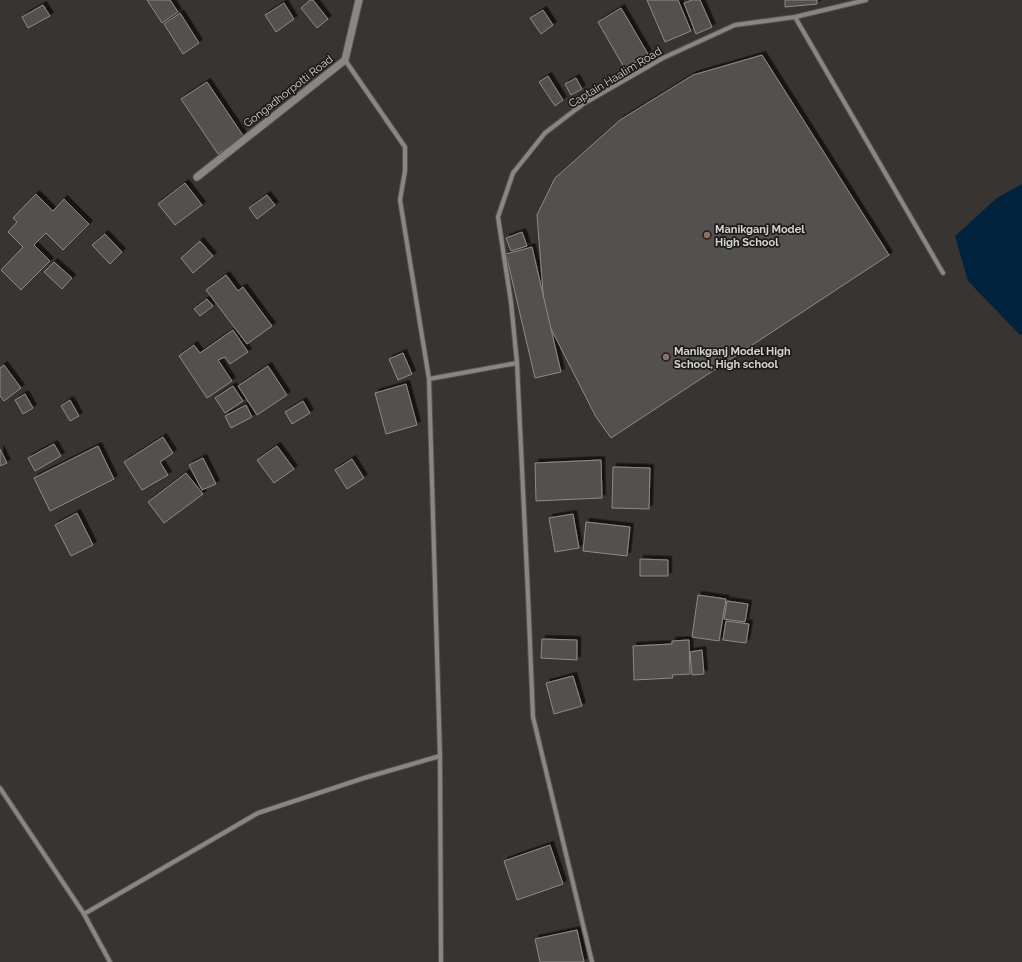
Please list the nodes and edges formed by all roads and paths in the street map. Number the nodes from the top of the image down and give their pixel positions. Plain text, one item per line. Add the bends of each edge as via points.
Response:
1 (360, 0) edge
2 (866, 0) edge
3 (795, 18) junction
4 (345, 60) junction
5 (197, 177) dead end
6 (943, 274) dead end
7 (517, 363) junction
8 (429, 379) junction
9 (440, 756) junction
10 (0, 788) edge
11 (84, 914) junction
12 (110, 962) edge
13 (441, 962) edge
14 (592, 962) edge

1 - 4 street, Gongadhorpotti Road
2 - 3 street, Captain Haalim Road
3 - 6 street
3 - 7 street, Captain Haalim Road via 734,25 663,58 583,104 545,133 512,173 498,217 512,302
4 - 5 street, Gongadhorpotti Road
4 - 8 street via 405,147 405,171 400,200
7 - 8 street
7 - 14 street, Captain Haalim Road via 533,717
8 - 9 street
9 - 11 street via 258,813
9 - 13 street
10 - 11 street
11 - 12 street

